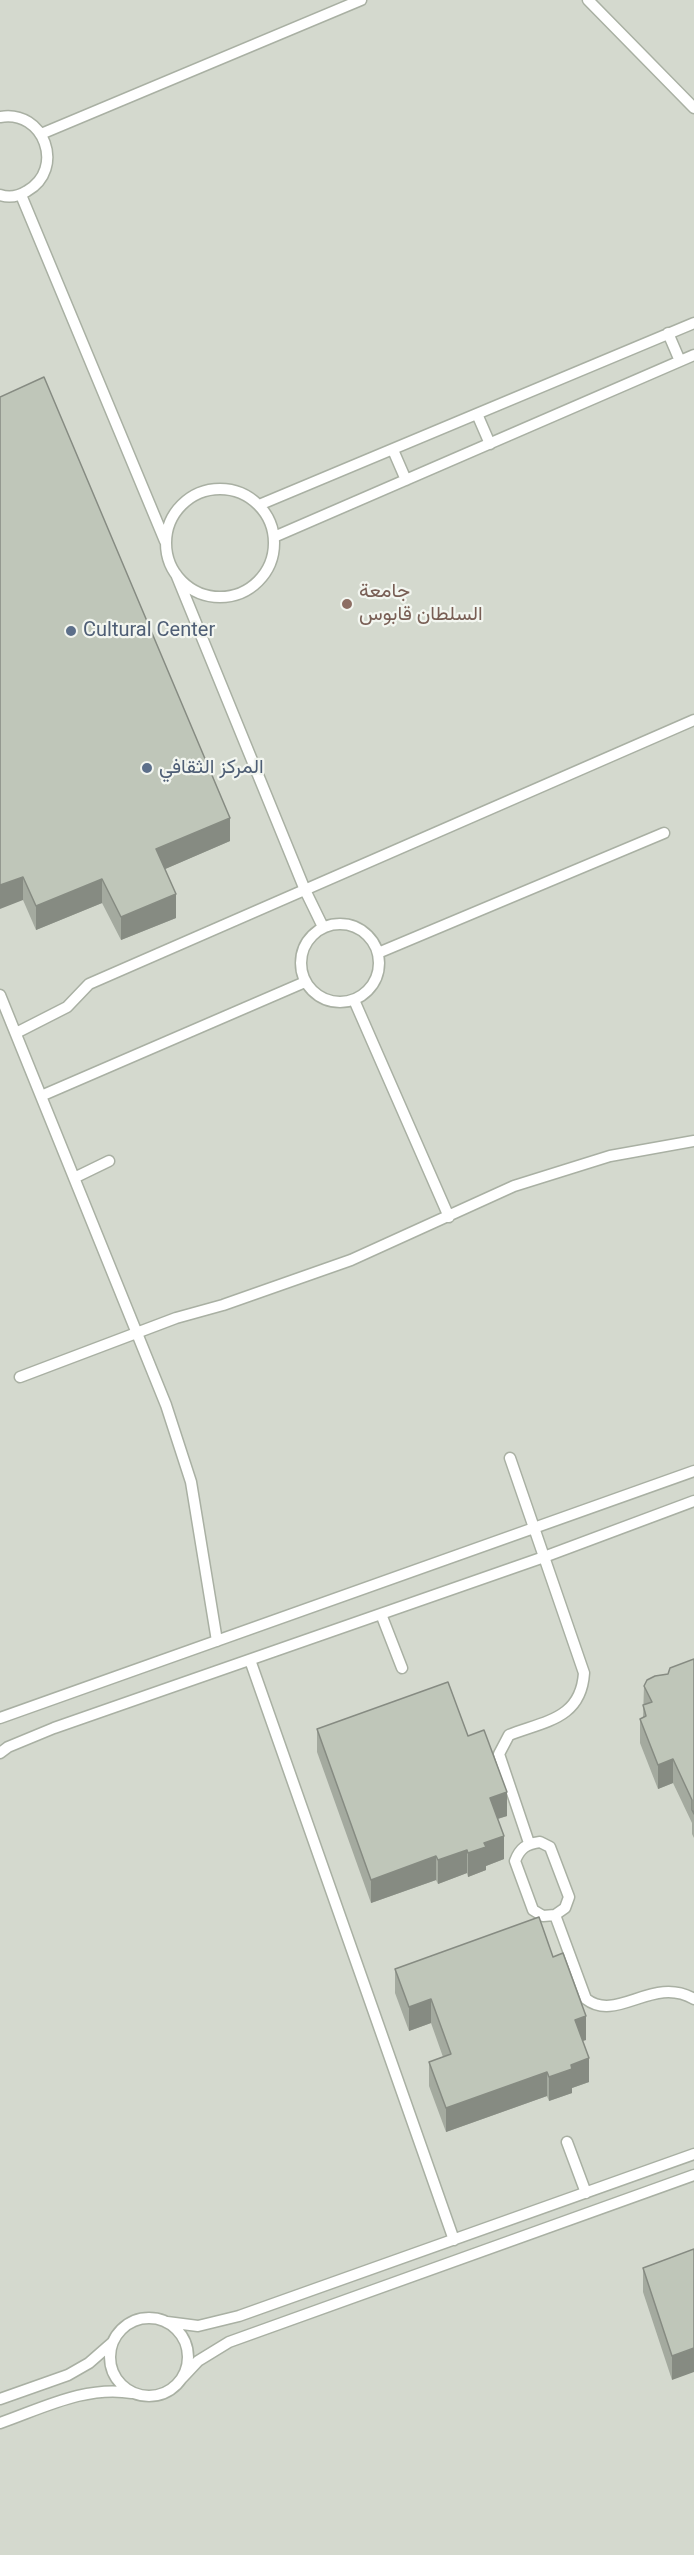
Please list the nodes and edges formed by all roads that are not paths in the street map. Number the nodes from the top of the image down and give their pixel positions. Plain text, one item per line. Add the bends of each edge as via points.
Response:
1 (361, 0) edge
2 (588, 0) edge
3 (694, 108) edge
4 (0, 117) edge
5 (41, 134) junction
6 (0, 195) edge
7 (21, 195) junction
8 (694, 323) edge
9 (668, 333) junction
10 (694, 356) edge
11 (680, 362) junction
12 (477, 414) junction
13 (490, 444) junction
14 (393, 450) junction
15 (406, 480) junction
16 (259, 506) junction
17 (274, 537) junction
18 (165, 541) junction
19 (176, 574) junction
20 (694, 720) edge
21 (664, 833) dead end
22 (305, 890) junction
23 (323, 927) junction
24 (378, 953) junction
25 (305, 982) junction
26 (0, 995) edge
27 (354, 1000) junction
28 (16, 1033) junction
29 (41, 1096) junction
30 (694, 1141) edge
31 (109, 1161) dead end
32 (74, 1178) junction
33 (448, 1217) junction
34 (138, 1335) junction
35 (20, 1377) dead end
36 (510, 1458) dead end
37 (694, 1471) edge
38 (694, 1501) edge
39 (534, 1528) junction
40 (544, 1557) junction
41 (381, 1614) junction
42 (217, 1641) junction
43 (250, 1660) junction
44 (402, 1668) dead end
45 (0, 1718) edge
46 (0, 1753) edge
47 (529, 1844) junction
48 (555, 1915) junction
49 (694, 1999) edge
50 (567, 2142) dead end
51 (694, 2154) edge
52 (694, 2175) edge
53 (586, 2193) junction
54 (454, 2240) junction
55 (167, 2322) junction
56 (113, 2342) junction
57 (182, 2378) junction
58 (137, 2394) junction
59 (0, 2399) edge
60 (0, 2423) edge

1 - 5 lane
2 - 3 lane
4 - 5 lane via 17,117
5 - 7 lane via 49,159 34,187
6 - 7 lane
7 - 18 lane
8 - 9 lane
9 - 11 lane
9 - 12 lane
10 - 11 lane
11 - 13 lane
12 - 13 lane
12 - 14 lane
13 - 15 lane
14 - 15 lane
14 - 16 lane
15 - 17 lane
16 - 17 lane
16 - 18 lane via 227,489 192,496 178,508
17 - 19 lane via 268,566 258,582 242,592 224,597 205,595 188,587
18 - 19 lane via 168,560
19 - 22 lane
20 - 22 lane
21 - 24 lane
22 - 23 lane
22 - 28 lane via 89,984 67,1007
23 - 24 lane via 350,925 363,931 373,940
23 - 25 lane via 310,937 302,951
24 - 27 lane via 380,965 372,986
25 - 27 lane via 326,1000
25 - 29 lane
26 - 28 lane
27 - 33 lane
28 - 29 lane
29 - 32 lane
30 - 33 lane via 610,1156 554,1173 514,1186
31 - 32 lane
32 - 34 lane
33 - 34 lane via 351,1260 176,1318
34 - 35 lane
34 - 42 lane via 166,1405 190,1482
36 - 39 lane
37 - 39 lane
38 - 40 lane
39 - 40 lane
39 - 42 lane
40 - 41 lane
40 - 47 lane via 584,1673 583,1691 570,1710 509,1735 499,1754
41 - 43 lane
41 - 44 lane
42 - 45 lane
43 - 46 lane via 54,1728
43 - 54 lane
47 - 48 lane via 540,1842 550,1847 568,1897 565,1908
47 - 48 lane via 519,1850 515,1860 533,1910 543,1916
48 - 49 lane via 586,2000 595,2007 661,1991 674,1991
50 - 53 lane
51 - 53 lane
52 - 57 lane via 229,2342 198,2361
53 - 54 lane
54 - 55 lane via 215,2324
55 - 56 lane via 155,2318 136,2321 120,2331
55 - 57 lane via 185,2341 188,2354
56 - 58 lane via 111,2367 116,2379
56 - 59 lane via 68,2375
57 - 58 lane via 162,2394
58 - 60 lane via 113,2390 82,2394

